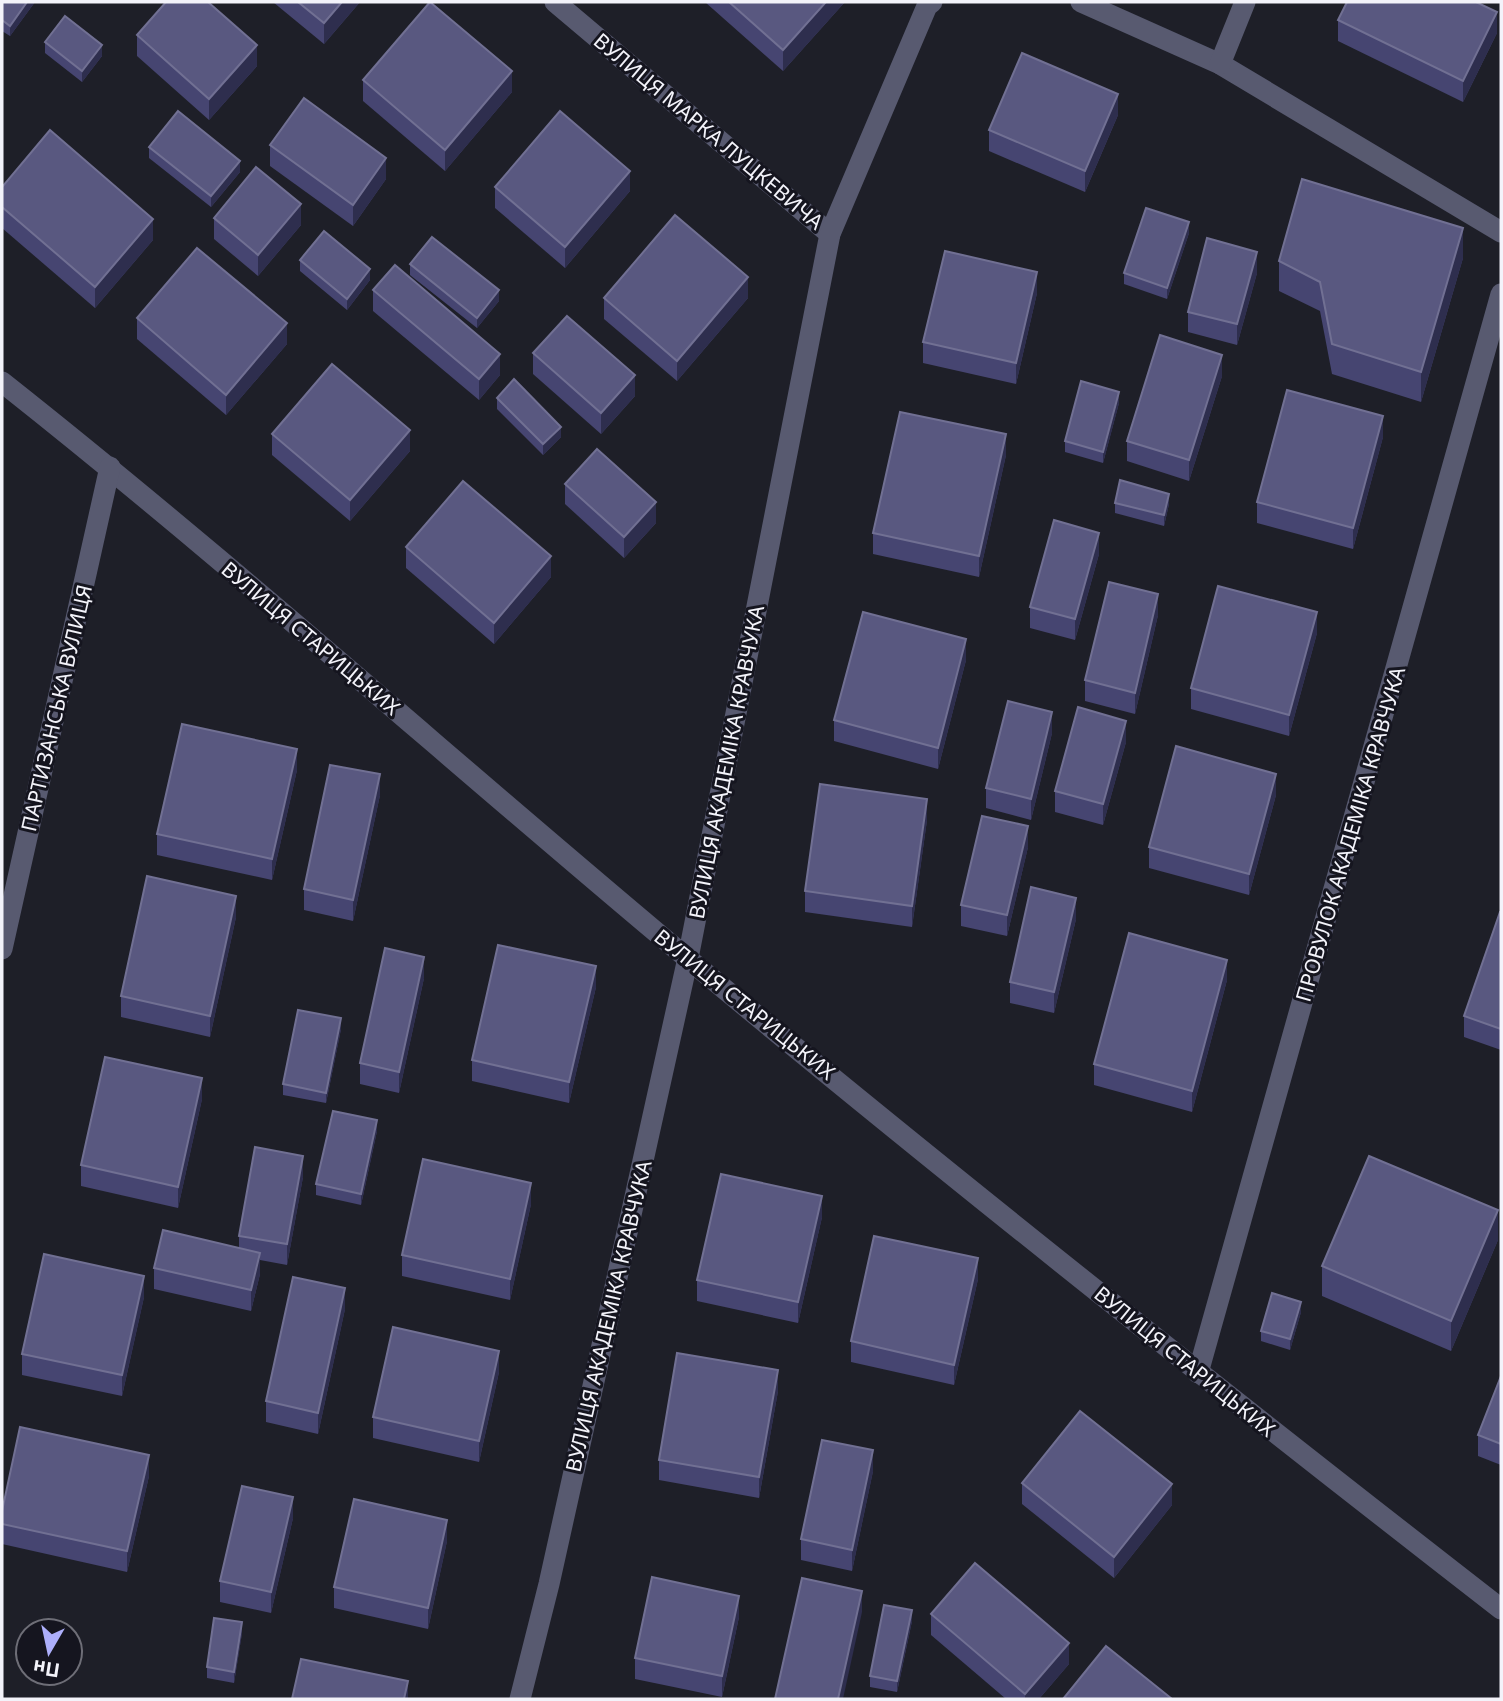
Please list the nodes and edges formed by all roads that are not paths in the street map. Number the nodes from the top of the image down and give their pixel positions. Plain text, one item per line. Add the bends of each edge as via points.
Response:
1 (555, 2) edge
2 (932, 2) edge
3 (1081, 2) edge
4 (1245, 2) edge
5 (1220, 64) junction
6 (1501, 232) edge
7 (830, 234) junction
8 (1501, 294) edge
9 (2, 382) edge
10 (110, 467) junction
11 (2, 949) edge
12 (688, 958) junction
13 (1198, 1373) junction
14 (1501, 1609) edge
15 (520, 1699) edge

1 - 7 street, ВУЛИЦЯ МАРКА ЛУЦКЕВИЧА
2 - 7 street, ВУЛИЦЯ АКАДЕМІКА КРАВЧУКА
3 - 5 street
4 - 5 street
5 - 6 street
7 - 12 street, ВУЛИЦЯ АКАДЕМІКА КРАВЧУКА
8 - 13 street, ПРОВУЛОК АКАДЕМІКА КРАВЧУКА
9 - 10 street, ВУЛИЦЯ СТАРИЦЬКИХ
10 - 11 street, ПАРТИЗАНСЬКА ВУЛИЦЯ
10 - 12 street, ВУЛИЦЯ СТАРИЦЬКИХ
12 - 13 street, ВУЛИЦЯ СТАРИЦЬКИХ
12 - 15 street, ВУЛИЦЯ АКАДЕМІКА КРАВЧУКА
13 - 14 street, ВУЛИЦЯ СТАРИЦЬКИХ

